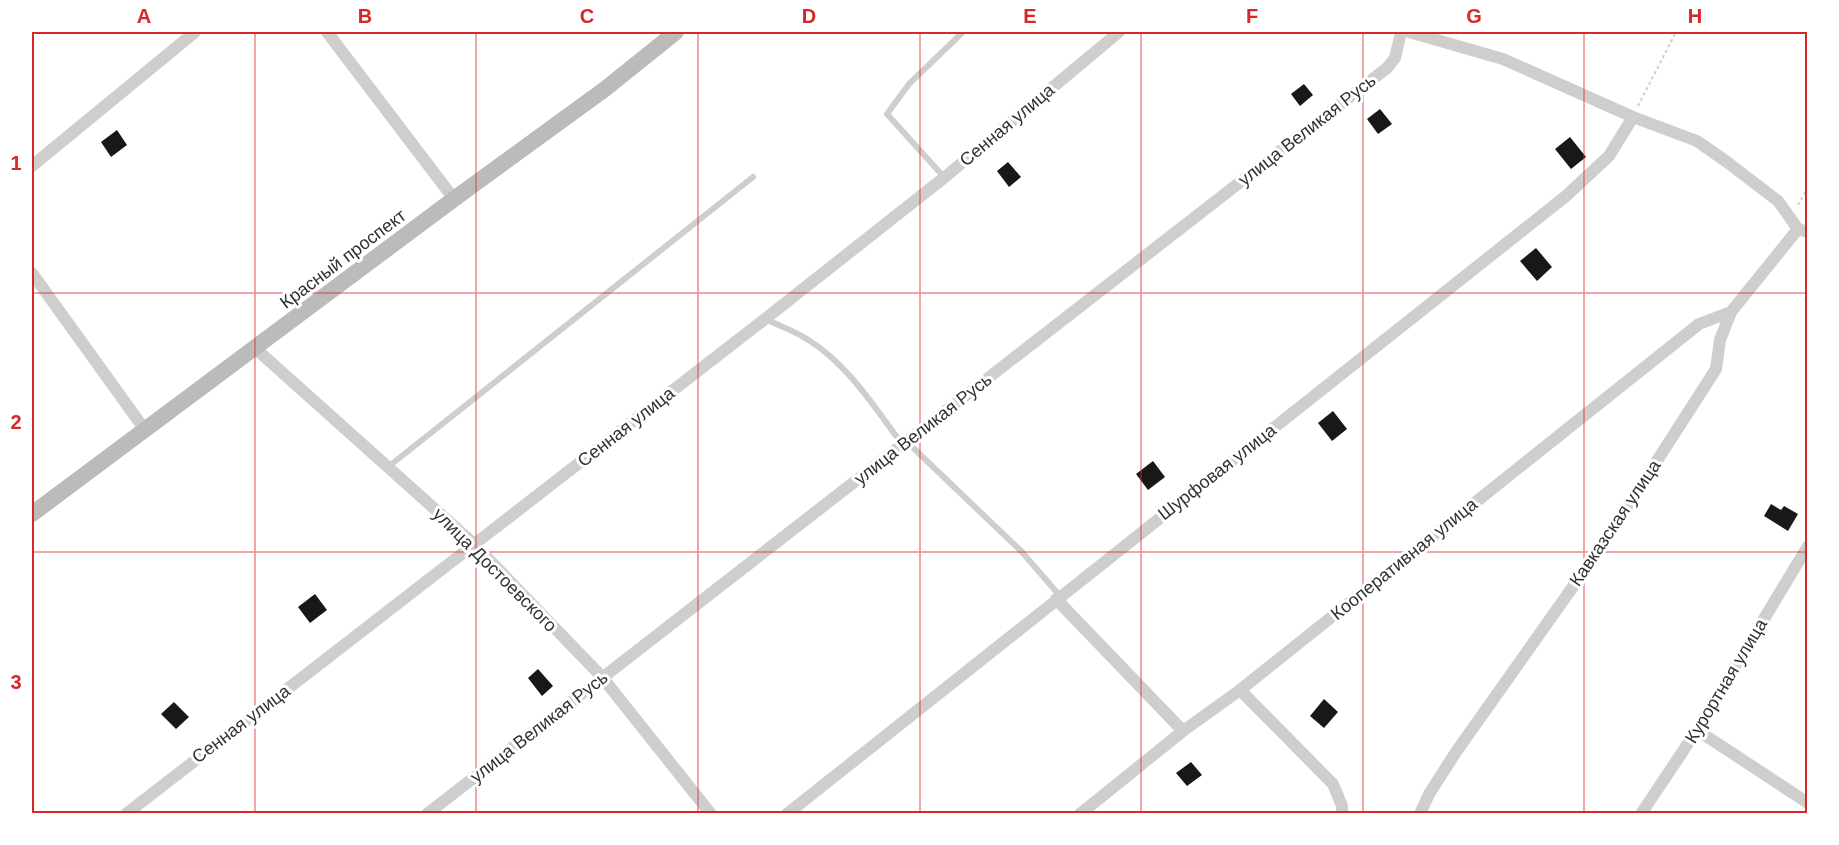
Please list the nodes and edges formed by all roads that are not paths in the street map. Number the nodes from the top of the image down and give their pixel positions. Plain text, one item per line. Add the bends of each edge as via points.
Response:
1 (195, 32) edge
2 (327, 32) edge
3 (676, 32) edge
4 (963, 32) edge
5 (1119, 32) edge
6 (1401, 32) edge
7 (1409, 32) edge
8 (1633, 117) junction
9 (32, 166) edge
10 (753, 177) dead end
11 (945, 177) junction
12 (454, 199) junction
13 (1799, 226) edge
14 (32, 273) edge
15 (1731, 312) junction
16 (765, 319) junction
17 (256, 349) junction
18 (145, 430) junction
19 (904, 443) junction
20 (387, 467) junction
21 (32, 514) edge
22 (475, 545) junction
23 (1808, 546) edge
24 (1058, 598) junction
25 (602, 677) junction
26 (1240, 690) junction
27 (1697, 730) junction
28 (1183, 731) junction
29 (1808, 803) edge
30 (126, 813) edge
31 (427, 813) edge
32 (711, 813) edge
33 (787, 813) edge
34 (1080, 813) edge
35 (1342, 813) edge
36 (1420, 813) edge
37 (1641, 813) edge

1 - 9 street
2 - 12 street
3 - 12 street, Красный проспект
4 - 11 lane via 909,84 887,114
5 - 11 street, Сенная улица
6 - 19 street, улица Великая Русь via 1395,58 1387,68
7 - 8 street via 1503,59
8 - 13 street via 1697,141 1778,201
8 - 24 street, Шурфовая улица via 1609,156 1566,196
10 - 20 lane
11 - 16 street, Сенная улица
12 - 17 street, Красный проспект
13 - 15 street, Кавказская улица
14 - 18 street
15 - 26 street, Кооперативная улица via 1700,324
15 - 36 street, Кавказская улица via 1720,340 1716,369 1606,540 1456,752
16 - 19 lane via 810,341 835,360
16 - 22 street, Сенная улица
17 - 18 street, Красный проспект
17 - 20 street, улица Достоевского
18 - 21 street, Красный проспект
19 - 24 lane via 1022,552
19 - 25 street, улица Великая Русь
20 - 22 street, улица Достоевского
22 - 25 street, улица Достоевского
22 - 30 street, Сенная улица
23 - 27 street, Курортная улица
24 - 28 street
24 - 33 street, Шурфовая улица
25 - 31 street, улица Великая Русь
25 - 32 street, улица Достоевского
26 - 28 street, Кооперативная улица
26 - 35 street via 1333,784
27 - 29 street
27 - 37 street, Курортная улица
28 - 34 street, Кооперативная улица

